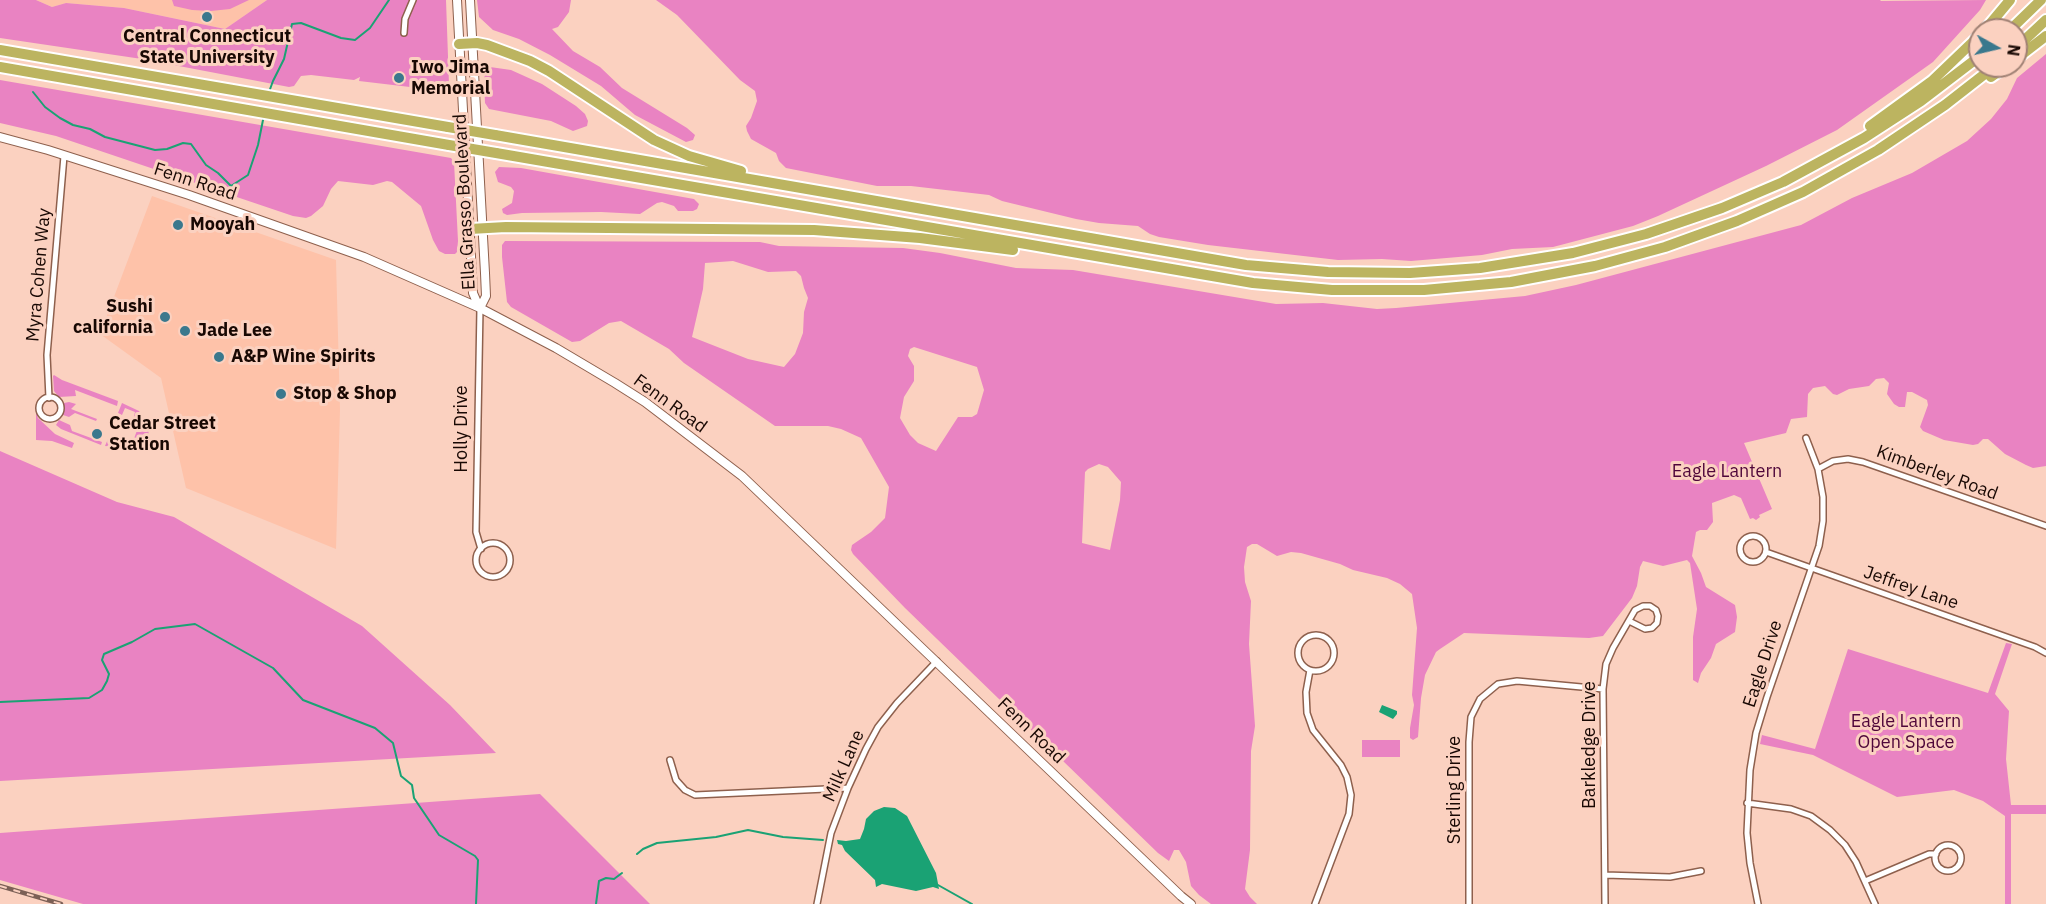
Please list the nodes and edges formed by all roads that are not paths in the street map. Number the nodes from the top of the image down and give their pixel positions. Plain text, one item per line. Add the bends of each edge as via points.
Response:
1 (413, 0) edge
2 (457, 0) edge
3 (470, 0) edge
4 (2010, 0) edge
5 (2041, 0) edge
6 (1995, 18) edge
7 (2022, 18) edge
8 (2046, 20) edge
9 (404, 33) dead end
10 (2046, 36) edge
11 (2028, 37) edge
12 (473, 43) junction
13 (459, 44) junction
14 (1968, 46) edge
15 (2028, 49) edge
16 (0, 50) edge
17 (1968, 65) edge
18 (0, 68) edge
19 (1980, 78) edge
20 (1990, 78) edge
21 (1955, 98) junction
22 (0, 137) edge
23 (64, 156) junction
24 (1830, 158) junction
25 (786, 186) junction
26 (483, 228) junction
27 (470, 229) junction
28 (1106, 258) junction
29 (480, 308) junction
30 (49, 398) junction
31 (1806, 438) dead end
32 (1818, 468) junction
33 (2046, 526) edge
34 (481, 549) junction
35 (1766, 552) junction
36 (1811, 570) junction
37 (1629, 621) junction
38 (2046, 653) edge
39 (937, 661) junction
40 (1310, 670) junction
41 (1603, 689) junction
42 (670, 760) dead end
43 (848, 788) junction
44 (1748, 803) junction
45 (1936, 854) junction
46 (1701, 871) dead end
47 (1605, 875) junction
48 (1865, 881) junction
49 (817, 904) edge
50 (1191, 904) edge
51 (1315, 904) edge
52 (1469, 904) edge
53 (1605, 904) edge
54 (1758, 904) edge
55 (1875, 904) edge

1 - 9 street
2 - 13 main road, Ella Grasso Boulevard
3 - 12 main road, Ella Grasso Boulevard
4 - 6 highway
5 - 7 highway
8 - 11 highway
10 - 15 highway
12 - 13 highway
12 - 25 highway via 497,48 545,68 669,148
12 - 26 main road, Ella Grasso Boulevard
13 - 27 main road, Ella Grasso Boulevard
14 - 24 highway via 1932,81
16 - 25 highway, bridge
17 - 24 highway via 1914,106
18 - 28 highway, bridge
19 - 21 highway
20 - 21 highway
21 - 28 highway via 1857,163 1759,212 1643,254 1546,276 1441,289 1332,290 1254,283
22 - 23 main road, Fenn Road
23 - 29 main road, Fenn Road via 326,243
23 - 30 street, Myra Cohen Way via 48,340
24 - 25 highway via 1722,208 1623,241 1527,261 1410,273 1246,265
26 - 27 highway
26 - 28 highway via 827,230 974,244 1064,258
26 - 29 main road, Ella Grasso Boulevard via 486,294
27 - 29 main road, Ella Grasso Boulevard via 473,293
29 - 34 street, Holly Drive via 477,534
29 - 39 main road, Fenn Road via 645,402 742,476
30 - 30 street, Myra Cohen Way via 40,410 45,418 52,419 61,407
31 - 32 street, Eagle Drive
32 - 33 street, Kimberley Road via 1848,459 1863,462
32 - 36 street, Eagle Drive via 1823,521
34 - 34 street, Holly Drive via 477,561 483,573 495,577 505,572 510,559 505,548 492,543
35 - 35 street, Jeffrey Lane via 1766,544 1756,536 1744,539 1740,546 1741,555 1752,562 1761,560
35 - 36 street, Jeffrey Lane
36 - 38 street, Jeffrey Lane
36 - 44 street, Eagle Drive via 1756,733
37 - 37 street, Barkledge Drive via 1652,628 1658,616 1650,606 1642,606
37 - 41 street, Barkledge Drive via 1610,656
39 - 43 street, Milk Lane via 878,727
39 - 50 main road, Fenn Road
40 - 40 street via 1327,667 1333,656 1329,642 1320,636 1308,637 1298,651 1301,663
40 - 51 street via 1307,713 1313,729 1341,765 1352,795
41 - 47 street, Barkledge Drive
41 - 52 street, Sterling Drive via 1517,681 1498,684 1480,699 1471,717 1469,742
42 - 43 street via 676,780 695,795
43 - 49 street, Milk Lane via 831,833
44 - 48 street via 1811,816 1845,845
44 - 54 street, Eagle Drive via 1747,833
45 - 45 street via 1943,846 1952,846 1959,850 1960,863 1955,869 1943,870 1937,864
45 - 48 street
46 - 47 street via 1670,877
47 - 53 street, Barkledge Drive
48 - 55 street

